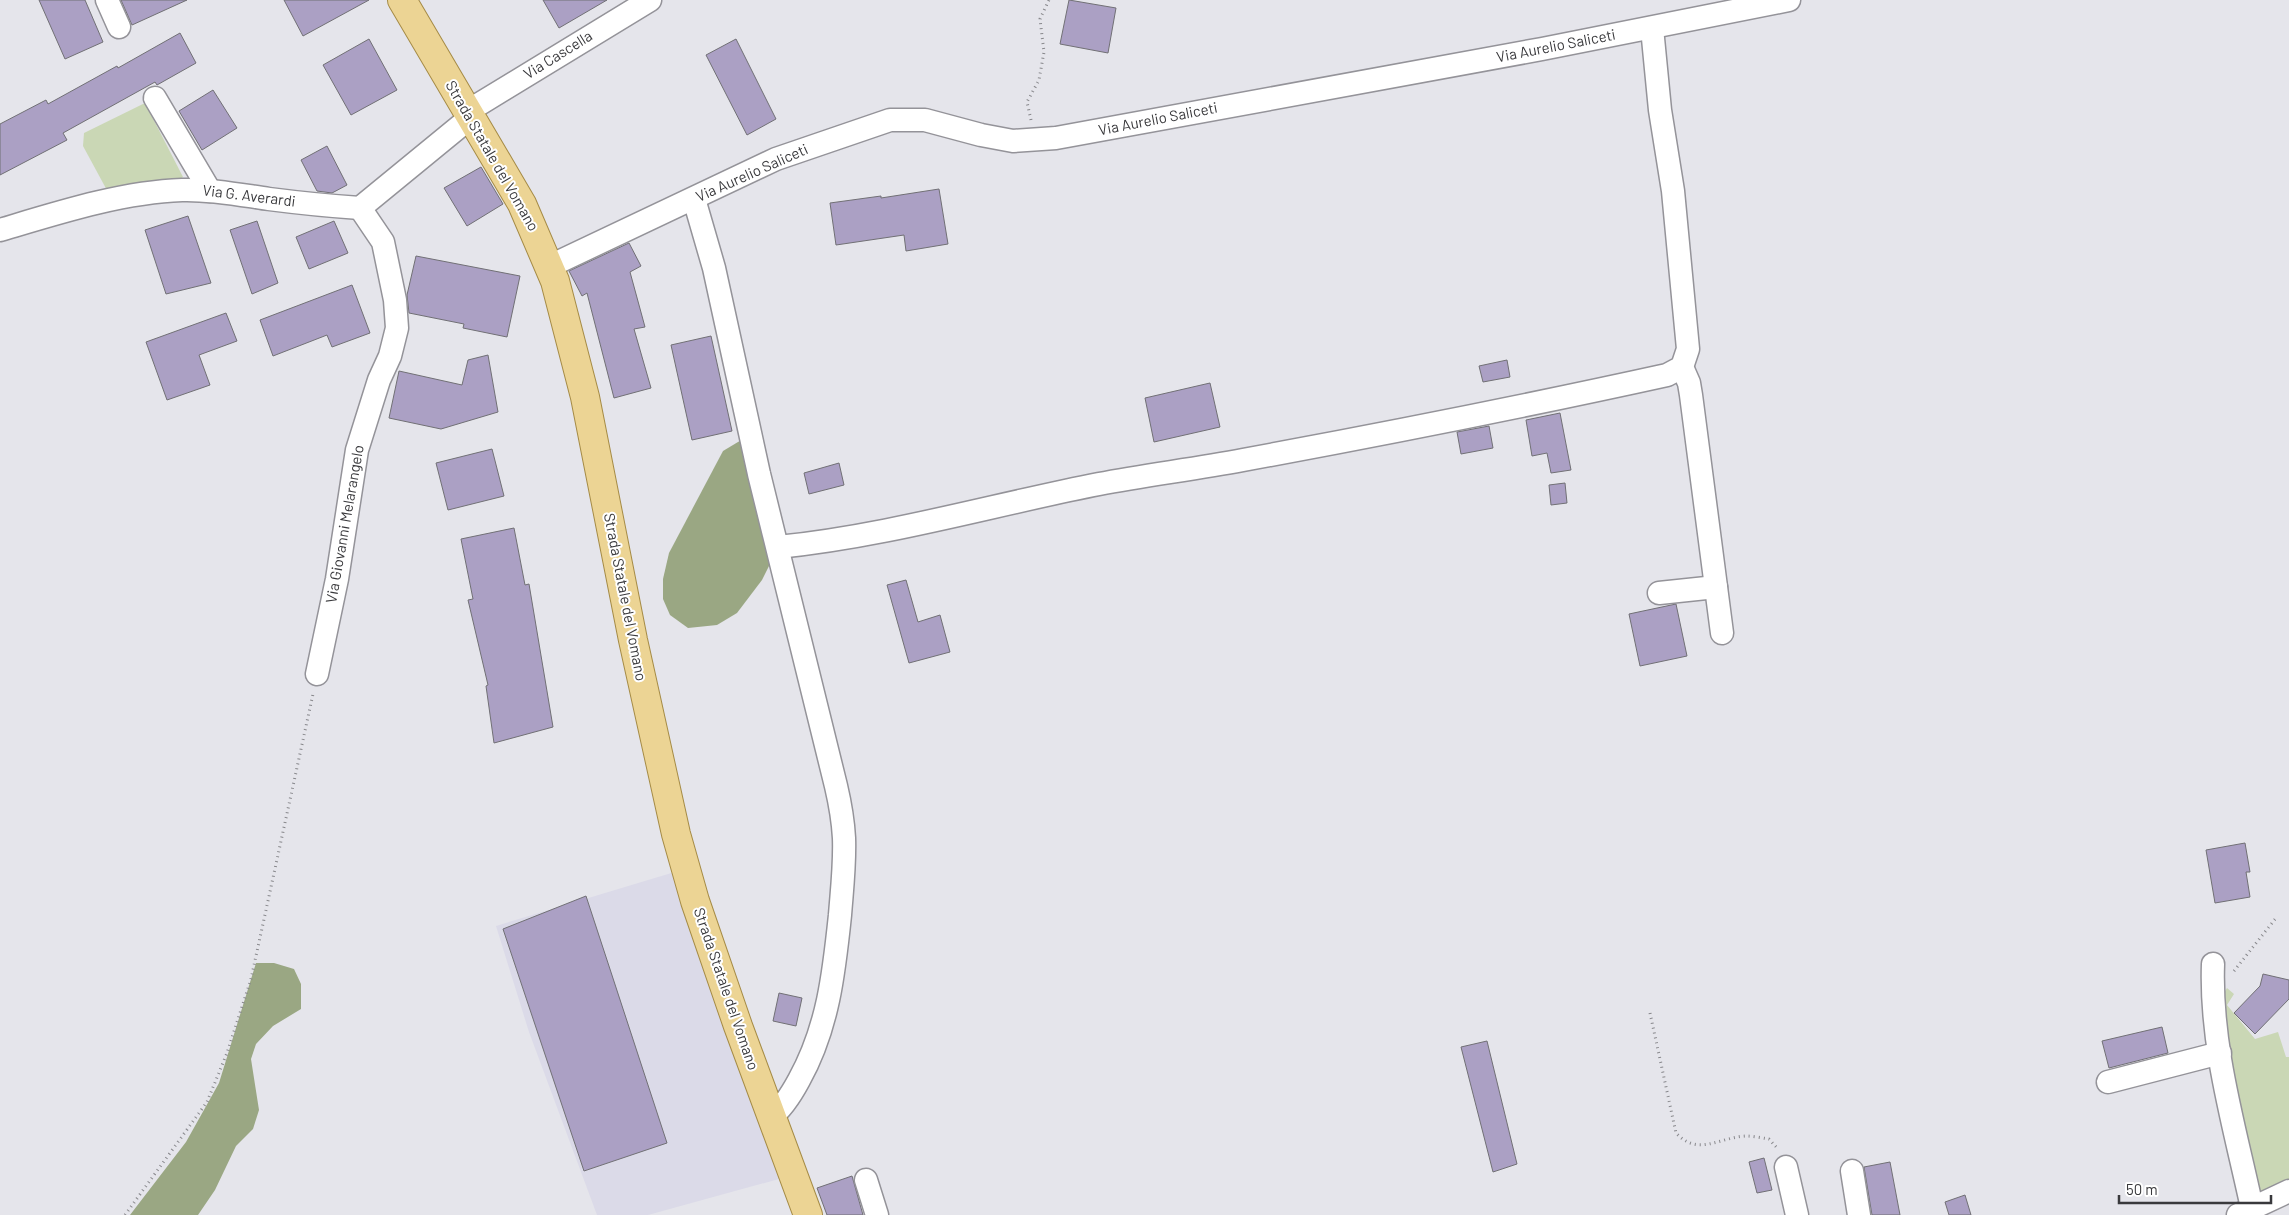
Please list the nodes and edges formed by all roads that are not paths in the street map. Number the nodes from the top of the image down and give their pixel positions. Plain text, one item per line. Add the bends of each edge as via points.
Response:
1 (106, 0) edge
2 (402, 0) edge
3 (650, 0) edge
4 (1789, 0) edge
5 (119, 27) dead end
6 (1652, 28) junction
7 (155, 98) dead end
8 (469, 114) junction
9 (210, 191) junction
10 (694, 199) junction
11 (360, 208) junction
12 (0, 230) edge
13 (550, 266) junction
14 (1682, 367) junction
15 (778, 547) junction
16 (1716, 587) junction
17 (1659, 593) dead end
18 (1722, 633) dead end
19 (317, 674) road end
20 (2213, 964) dead end
21 (2220, 1054) junction
22 (2108, 1082) dead end
23 (772, 1117) junction
24 (1786, 1167) road end
25 (1852, 1171) dead end
26 (866, 1180) dead end
27 (2289, 1191) edge
28 (2245, 1211) edge
29 (808, 1215) edge
30 (877, 1215) edge
31 (1797, 1215) edge
32 (1859, 1215) edge

1 - 5 street
2 - 8 main road, Strada Statale del Vomano
3 - 8 street, Via Cascella
4 - 6 street, Via Aurelio Saliceti
6 - 10 street, Via Aurelio Saliceti via 1035,140 1002,139 916,119 890,120 776,160
6 - 14 street via 1660,110 1673,191 1688,349
7 - 9 street
8 - 11 street
8 - 13 main road, Strada Statale del Vomano via 522,204
9 - 11 street, Via G. Averardi
9 - 12 street, Via G. Averardi via 148,193
10 - 13 street, Via Aurelio Saliceti
10 - 15 street via 719,286
11 - 19 street, Via Giovanni Melarangelo via 383,242 395,300 397,328 357,450 337,579
13 - 23 main road, Strada Statale del Vomano via 584,389 633,640 676,834 707,938
14 - 15 street via 1666,376 1561,399 1240,461 1098,484 826,542
14 - 16 street via 1691,395
15 - 23 street via 840,804 844,850 836,957 826,1012 803,1074 786,1102
16 - 17 street
16 - 18 street
20 - 21 street
21 - 22 street
21 - 28 street
23 - 29 main road, Strada Statale del Vomano
24 - 31 street
25 - 32 street
26 - 30 street
27 - 28 street

